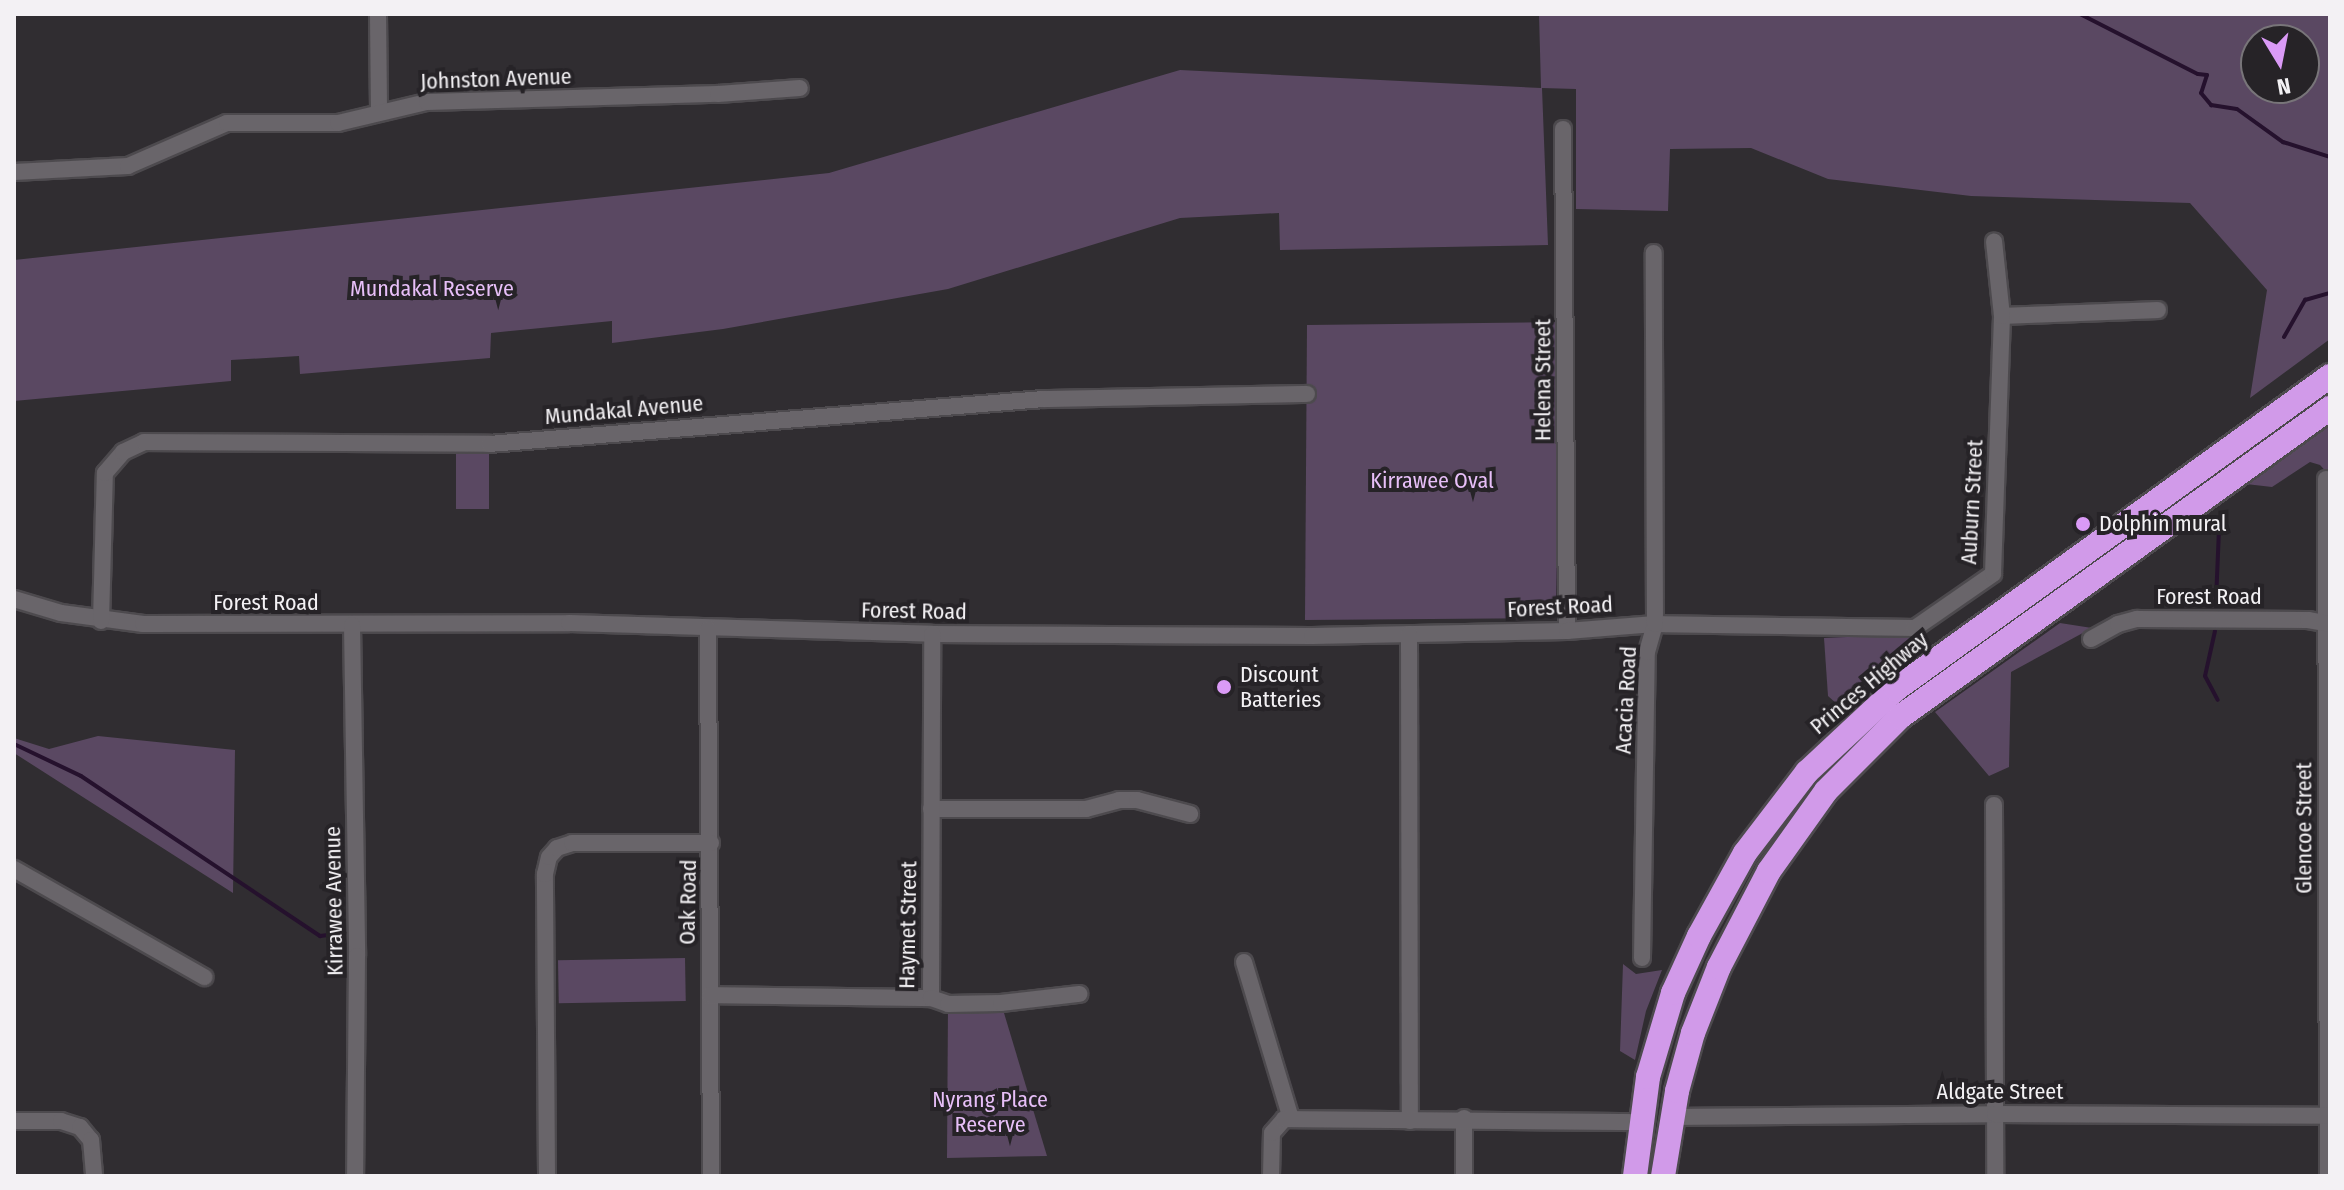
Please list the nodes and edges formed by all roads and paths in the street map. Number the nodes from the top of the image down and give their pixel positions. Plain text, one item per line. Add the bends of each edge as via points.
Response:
1 (378, 14) edge
2 (800, 88) dead end
3 (379, 112) junction
4 (1563, 129) dead end
5 (14, 172) edge
6 (1994, 241) dead end
7 (1654, 253) dead end
8 (2158, 310) dead end
9 (2002, 316) junction
10 (2330, 376) edge
11 (1307, 394) dead end
12 (2330, 408) edge
13 (2326, 479) dead end
14 (14, 599) edge
15 (101, 621) junction
16 (1655, 624) junction
17 (2328, 624) edge
18 (352, 625) junction
19 (708, 629) junction
20 (1816, 629) joint
21 (1567, 631) junction
22 (932, 634) junction
23 (1409, 634) junction
24 (2091, 639) dead end
25 (1994, 805) dead end
26 (931, 809) junction
27 (1190, 814) dead end
28 (711, 843) junction
29 (14, 869) edge
30 (1642, 958) dead end
31 (1244, 962) dead end
32 (204, 977) dead end
33 (1079, 994) dead end
34 (710, 995) junction
35 (931, 998) junction
36 (1995, 1114) junction
37 (2329, 1116) edge
38 (1670, 1117) junction
39 (1464, 1118) junction
40 (14, 1121) edge
41 (1410, 1121) junction
42 (1283, 1122) junction
43 (1641, 1122) junction
44 (94, 1176) edge
45 (355, 1176) edge
46 (547, 1176) edge
47 (711, 1176) edge
48 (1271, 1176) edge
49 (1464, 1176) edge
50 (1635, 1176) edge
51 (1663, 1176) edge
52 (1995, 1176) edge
53 (2328, 1176) edge

1 - 3 street
2 - 3 street, Johnston Avenue via 427,102
3 - 5 street, Johnston Avenue via 338,123 227,123 128,166
4 - 21 street, Helena Street
6 - 9 street, Auburn Street
7 - 16 street, Acacia Road
8 - 9 street
9 - 20 street, Auburn Street via 1993,574 1915,628
10 - 43 highway, Princes Highway via 1908,680 1807,772 1745,853 1699,936 1666,1015
11 - 15 street, Mundakal Avenue via 1044,399 489,444 144,442 123,452 105,473
12 - 38 highway, Princes Highway via 1900,717 1850,765 1796,828 1743,918 1693,1033
13 - 17 street, Glencoe Street
14 - 15 street, Forest Road
15 - 18 street, Forest Road
16 - 20 street, Forest Road
16 - 21 street, Forest Road
16 - 30 street, Acacia Road via 1647,652
17 - 24 street, Forest Road via 2137,619
17 - 37 street, Glencoe Street
18 - 19 street, Forest Road via 569,623
18 - 45 street, Kirrawee Avenue
19 - 22 street, Forest Road
19 - 28 street, Oak Road
21 - 23 street, Forest Road
22 - 23 street, Forest Road
22 - 26 street, Haymet Street
23 - 41 street
25 - 36 street
26 - 27 street via 1086,809 1128,800
26 - 35 street, Haymet Street
28 - 34 street, Oak Road
28 - 46 street via 572,843 549,857
29 - 32 street
31 - 42 street
33 - 35 street via 1001,1003 948,1004
34 - 35 street, Haymet Street
34 - 47 street, Oak Road
36 - 37 street, Aldgate Street
36 - 38 street, Aldgate Street
36 - 52 street
37 - 53 street, Glencoe Street
38 - 51 highway, Princes Highway
39 - 41 street
39 - 43 street
39 - 49 street
40 - 44 street via 61,1121 80,1127 91,1140
41 - 42 street
42 - 48 street via 1271,1139
43 - 50 highway, Princes Highway

